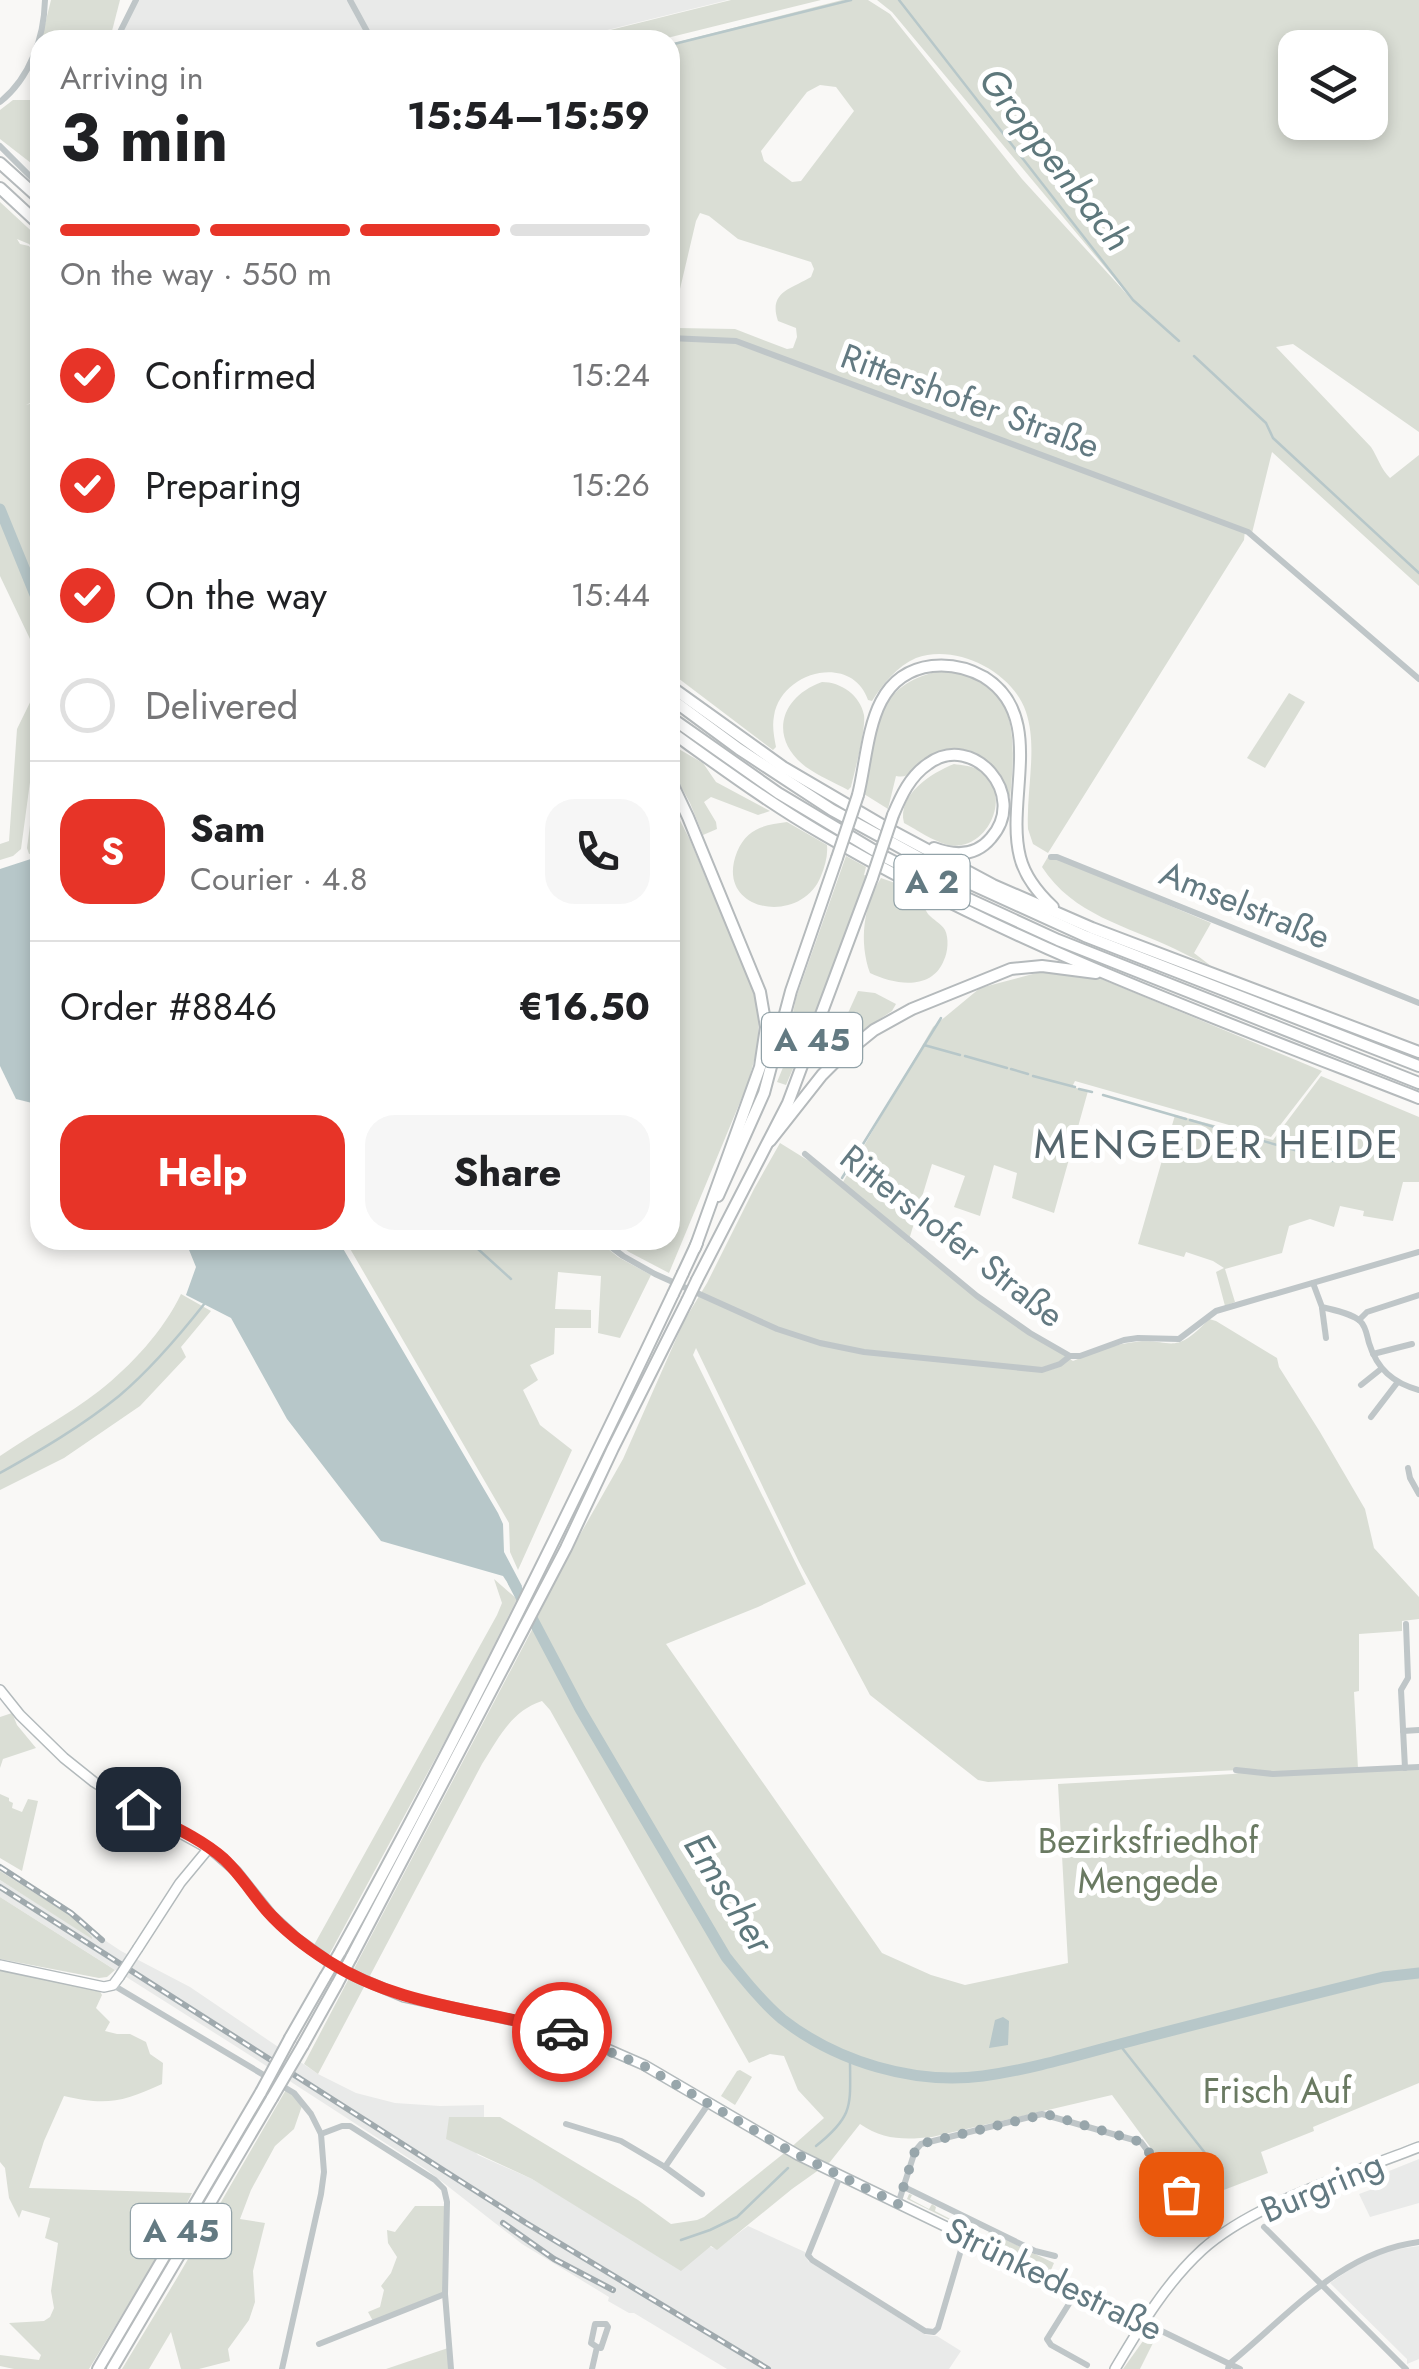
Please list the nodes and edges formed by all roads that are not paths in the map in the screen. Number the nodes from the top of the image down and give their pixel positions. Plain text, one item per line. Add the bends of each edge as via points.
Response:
1 (44, 0) edge
2 (136, 0) edge
3 (350, 0) edge
4 (41, 30) edge
5 (121, 30) edge
6 (366, 30) edge
7 (30, 60) edge
8 (0, 102) edge
9 (0, 146) edge
10 (0, 163) edge
11 (30, 176) edge
12 (0, 188) edge
13 (30, 191) edge
14 (30, 216) edge
15 (680, 338) edge
16 (1419, 679) edge
17 (680, 693) edge
18 (680, 705) edge
19 (680, 724) edge
20 (680, 738) edge
21 (680, 800) edge
22 (894, 832) junction
23 (1052, 857) dead end
24 (1062, 914) junction
25 (1152, 991) junction
26 (1419, 1003) edge
27 (1419, 1052) edge
28 (1419, 1066) edge
29 (1419, 1083) edge
30 (1419, 1098) edge
31 (770, 1142) junction
32 (804, 1154) dead end
33 (694, 1248) junction
34 (617, 1250) edge
35 (1419, 1252) edge
36 (1313, 1283) junction
37 (1419, 1295) edge
38 (1322, 1307) junction
39 (1359, 1320) junction
40 (1326, 1338) dead end
41 (1412, 1344) dead end
42 (1373, 1354) junction
43 (1070, 1356) junction
44 (1381, 1369) junction
45 (1398, 1383) junction
46 (1361, 1385) dead end
47 (1419, 1390) edge
48 (1370, 1417) dead end
49 (1408, 1468) dead end
50 (1419, 1494) edge
51 (1406, 1624) dead end
52 (1419, 1638) edge
53 (1406, 1639) junction
54 (0, 1690) edge
55 (483, 1696) junction
56 (1404, 1730) junction
57 (1419, 1730) edge
58 (1419, 1767) edge
59 (1405, 1768) junction
60 (1236, 1770) dead end
61 (209, 1848) junction
62 (0, 1965) edge
63 (116, 1981) junction
64 (709, 2103) junction
65 (566, 2124) dead end
66 (322, 2134) junction
67 (1419, 2147) edge
68 (665, 2167) junction
69 (840, 2176) junction
70 (904, 2187) junction
71 (702, 2194) dead end
72 (898, 2204) junction
73 (1264, 2227) dead end
74 (967, 2237) junction
75 (1214, 2240) junction
76 (1419, 2242) edge
77 (1055, 2256) dead end
78 (1320, 2285) junction
79 (1076, 2291) junction
80 (445, 2294) junction
81 (1143, 2322) junction
82 (320, 2344) dead end
83 (596, 2347) dead end
84 (1087, 2364) dead end
85 (1229, 2366) edge
86 (98, 2369) edge
87 (112, 2369) edge
88 (282, 2369) edge
89 (451, 2369) edge
90 (592, 2369) edge
91 (1115, 2369) edge
92 (1240, 2369) edge
93 (1406, 2369) edge

1 - 4 street
2 - 5 street
3 - 6 street
7 - 8 street
9 - 11 street
10 - 13 highway
12 - 14 highway
15 - 16 street, Rittershofer Straße via 736,341 1248,532
17 - 22 highway via 783,767
18 - 28 highway, A 2 via 832,810 951,875 1070,930
19 - 29 highway, A 2 via 794,803 945,888 1058,940
20 - 25 highway via 886,870
21 - 33 highway via 760,992 766,1026 760,1067
22 - 24 highway
22 - 31 highway, A 45, bridge via 942,852 974,851 998,830 1003,794 984,766 962,756 927,764 912,779
23 - 26 street, Amselstraße
24 - 27 highway
24 - 33 highway, A 45, bridge via 1023,867 1016,830 1020,747 1004,696 961,668 919,669 897,682 874,716 858,795 764,1092
25 - 30 highway
25 - 31 highway via 1058,966 1027,966 986,978 912,1009 854,1045
31 - 55 highway, A 45, bridge via 515,1647
32 - 43 street, Rittershofer Straße via 977,1296
33 - 55 highway, A 45, bridge
34 - 43 street, Rittershofer Straße via 728,1307 842,1348 1042,1370
35 - 36 street, Rittershofer Straße
36 - 38 street
36 - 43 street, Rittershofer Straße via 1216,1311 1179,1340 1124,1340
37 - 39 street
38 - 39 street
38 - 40 street
39 - 42 street
41 - 42 street
42 - 44 street
44 - 45 street
44 - 46 street
45 - 47 street
45 - 48 street
49 - 50 street
51 - 53 street
52 - 53 street
53 - 56 street
54 - 61 main road, Strünkedestraße via 94,1782
55 - 86 highway, A 45, bridge via 464,1719 340,1952
55 - 87 highway, A 45, bridge via 475,1725 337,1984
56 - 57 street
56 - 59 street
58 - 59 street
59 - 60 street
61 - 63 main road, bridge
61 - 64 main road, Strünkedestraße via 291,1934 359,1978 404,1997 577,2036
62 - 63 main road via 104,1986
63 - 66 street via 287,2088
64 - 68 street
64 - 69 main road, Strünkedestraße
65 - 68 street via 622,2141
66 - 80 street via 350,2126 444,2189
66 - 88 street via 321,2194
67 - 75 main road, Burgring via 1250,2216
68 - 71 street
69 - 72 main road, Strünkedestraße
69 - 74 street via 808,2255 925,2331 938,2328
70 - 72 street
70 - 75 street via 920,2144 1046,2114 1144,2144
70 - 77 street
72 - 74 main road, Strünkedestraße
73 - 78 street
74 - 79 main road, Strünkedestraße
75 - 81 main road, Burgring
76 - 78 street via 1380,2250
78 - 85 street
78 - 93 street
79 - 81 main road, Strünkedestraße
79 - 84 street via 1048,2339
80 - 82 street
80 - 89 street
81 - 85 street, Strünkedestraße
81 - 91 main road, Burgring
83 - 90 street
85 - 92 street, Strünkedestraße

